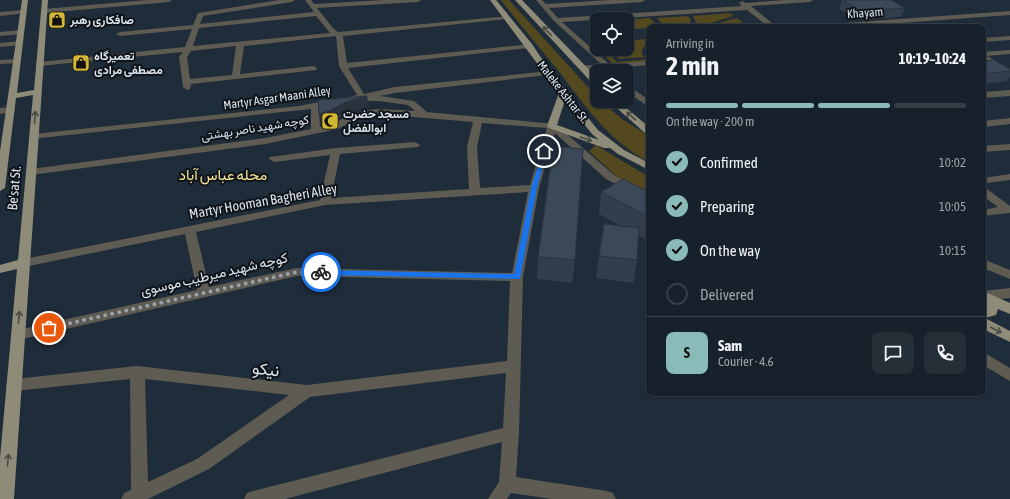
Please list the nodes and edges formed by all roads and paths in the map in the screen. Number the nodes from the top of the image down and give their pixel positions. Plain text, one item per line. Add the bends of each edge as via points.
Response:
1 (25, 0) edge
2 (169, 0) edge
3 (292, 0) edge
4 (418, 0) edge
5 (494, 0) edge
6 (518, 0) edge
7 (640, 0) edge
8 (810, 0) edge
9 (783, 1) edge
10 (310, 3) edge
11 (541, 3) edge
12 (744, 4) edge
13 (36, 9) edge
14 (905, 13) edge
15 (1010, 13) edge
16 (0, 14) edge
17 (318, 14) junction
18 (507, 17) junction
19 (556, 20) junction
20 (917, 20) junction
21 (769, 24) edge
22 (860, 24) edge
23 (924, 24) edge
24 (195, 26) junction
25 (21, 32) junction
26 (0, 34) edge
27 (120, 34) dead end
28 (339, 35) junction
29 (1010, 38) edge
30 (986, 40) edge
31 (19, 43) junction
32 (240, 44) junction
33 (0, 45) edge
34 (529, 46) junction
35 (189, 50) junction
36 (1010, 52) edge
37 (986, 56) edge
38 (986, 58) edge
39 (17, 61) junction
40 (0, 62) edge
41 (646, 63) edge
42 (39, 64) junction
43 (605, 64) edge
44 (634, 65) edge
45 (343, 66) junction
46 (313, 68) dead end
47 (583, 68) junction
48 (590, 68) edge
49 (1009, 71) edge
50 (547, 73) junction
51 (236, 76) junction
52 (590, 76) edge
53 (37, 92) junction
54 (563, 92) junction
55 (634, 93) edge
56 (1010, 93) edge
57 (986, 95) edge
58 (12, 96) junction
59 (362, 97) junction
60 (646, 102) edge
61 (315, 106) junction
62 (622, 108) edge
63 (10, 110) junction
64 (0, 111) edge
65 (424, 116) junction
66 (478, 120) junction
67 (1010, 121) edge
68 (986, 124) edge
69 (552, 126) junction
70 (646, 129) edge
71 (316, 131) junction
72 (34, 137) junction
73 (3, 144) edge
74 (415, 145) dead end
75 (1010, 147) edge
76 (986, 149) edge
77 (336, 151) junction
78 (621, 152) junction
79 (274, 159) dead end
80 (646, 165) edge
81 (31, 172) junction
82 (1010, 177) edge
83 (987, 180) dead end
84 (0, 187) edge
85 (534, 188) junction
86 (475, 192) junction
87 (986, 193) edge
88 (646, 198) edge
89 (325, 202) junction
90 (1009, 209) edge
91 (986, 212) edge
92 (190, 230) junction
93 (24, 263) junction
94 (986, 264) edge
95 (0, 269) edge
96 (1010, 275) edge
97 (517, 277) junction
98 (204, 293) junction
99 (1010, 293) edge
100 (986, 296) edge
101 (986, 297) edge
102 (986, 301) edge
103 (1010, 309) edge
104 (986, 313) edge
105 (986, 325) edge
106 (18, 335) junction
107 (1010, 337) edge
108 (986, 360) edge
109 (514, 366) junction
110 (137, 372) junction
111 (1010, 375) edge
112 (14, 385) junction
113 (307, 391) junction
114 (511, 433) junction
115 (507, 484) junction
116 (135, 496) edge
117 (5, 499) edge
118 (253, 499) edge
119 (497, 499) edge
120 (607, 499) edge

1 - 13 main road, Be'sat St.
2 - 13 street
3 - 24 street via 200,14
4 - 10 street
5 - 18 main road, Maleke Ashtar St.
47 -> 6 main road, Maleke Ashtar St.
7 - 11 street
8 - 9 street
9 - 12 street
10 - 17 street
11 - 19 street
12 - 19 street
12 - 21 street
13 - 16 street
13 - 25 main road, Be'sat St.
13 - 42 main road, Be'sat St.
14 - 20 street
15 - 20 street, Khayam
17 - 24 street
17 - 28 street via 330,30
18 - 28 street
18 - 34 main road, Maleke Ashtar St.
19 - 43 street
20 - 22 street, Khayam
20 - 23 street
24 - 27 street
24 - 35 street
25 - 26 street
25 - 31 main road, Be'sat St.
28 - 32 street
28 - 45 street
29 - 30 street
31 - 33 street
31 - 39 main road, Be'sat St.
32 - 35 street
32 - 51 street
34 - 45 street
34 - 50 main road, Maleke Ashtar St.
35 - 42 street
35 - 51 street via 184,57 187,84
36 - 37 street
38 - 49 street
39 - 40 street
39 - 58 main road, Be'sat St.
41 - 44 street
42 - 53 main road, Be'sat St.
45 - 59 street
46 - 51 street
47 - 48 street
47 - 52 main road, Maleke Ashtar St.
50 - 54 main road, Maleke Ashtar St.
50 - 59 street, Martyr Asgar Maani Alley via 395,90
53 - 58 main road
72 -> 53 main road, Be'sat St.
54 - 69 main road
54 - 78 main road, Maleke Ashtar St. via 595,132
55 - 60 street
56 - 57 street
58 - 63 main road, Be'sat St.
59 - 61 street, Martyr Asgar Maani Alley
59 - 65 street via 411,103
61 - 71 street
61 - 72 street, Martyr Asgar Maani Alley
70 -> 62 main road
63 - 64 street
63 - 73 main road, Be'sat St.
65 - 66 street, کوچه شهید ناصر بهشتی
65 - 71 street, کوچه شهید ناصر بهشتی via 378,111 353,118 335,127
66 - 69 street, کوچه شهید ناصر بهشتی
66 - 86 street via 472,147
67 - 68 street
69 -> 78 main road
69 - 85 street
69 - 88 street via 610,177
71 - 81 street, کوچه شهید ناصر بهشتی via 265,141
72 - 81 main road, Be'sat St.
73 - 84 main road, Be'sat St.
74 - 77 street
75 - 76 street
77 - 79 street
77 - 89 street
78 - 80 main road, Maleke Ashtar St.
81 - 93 main road, Be'sat St.
82 - 83 street
85 - 86 street, Martyr Hooman Bagheri Alley
85 - 97 street
86 - 89 street, Martyr Hooman Bagheri Alley
87 - 90 street
89 - 92 street, Martyr Hooman Bagheri Alley
90 - 91 street
92 - 93 street, Martyr Hooman Bagheri Alley
92 - 98 street
93 - 95 main road
106 -> 93 main road, Be'sat St.
94 - 96 street
97 - 98 street, کوچه شهید میرطیب موسوی via 297,272
97 - 109 street
98 - 106 street, کوچه شهید میرطیب موسوی
99 - 100 street
101 - 103 main road
102 - 104 main road via 992,310
105 -> 107 main road
106 - 112 main road, Be'sat St.
108 - 111 street
109 - 113 street, نیکو
109 - 114 street
110 - 112 street, نیکو
110 - 113 street, نیکو
110 - 116 street
117 -> 112 main road, Be'sat St.
113 - 116 street via 203,464
114 - 115 street
114 - 118 street
115 - 119 street
115 - 120 street

